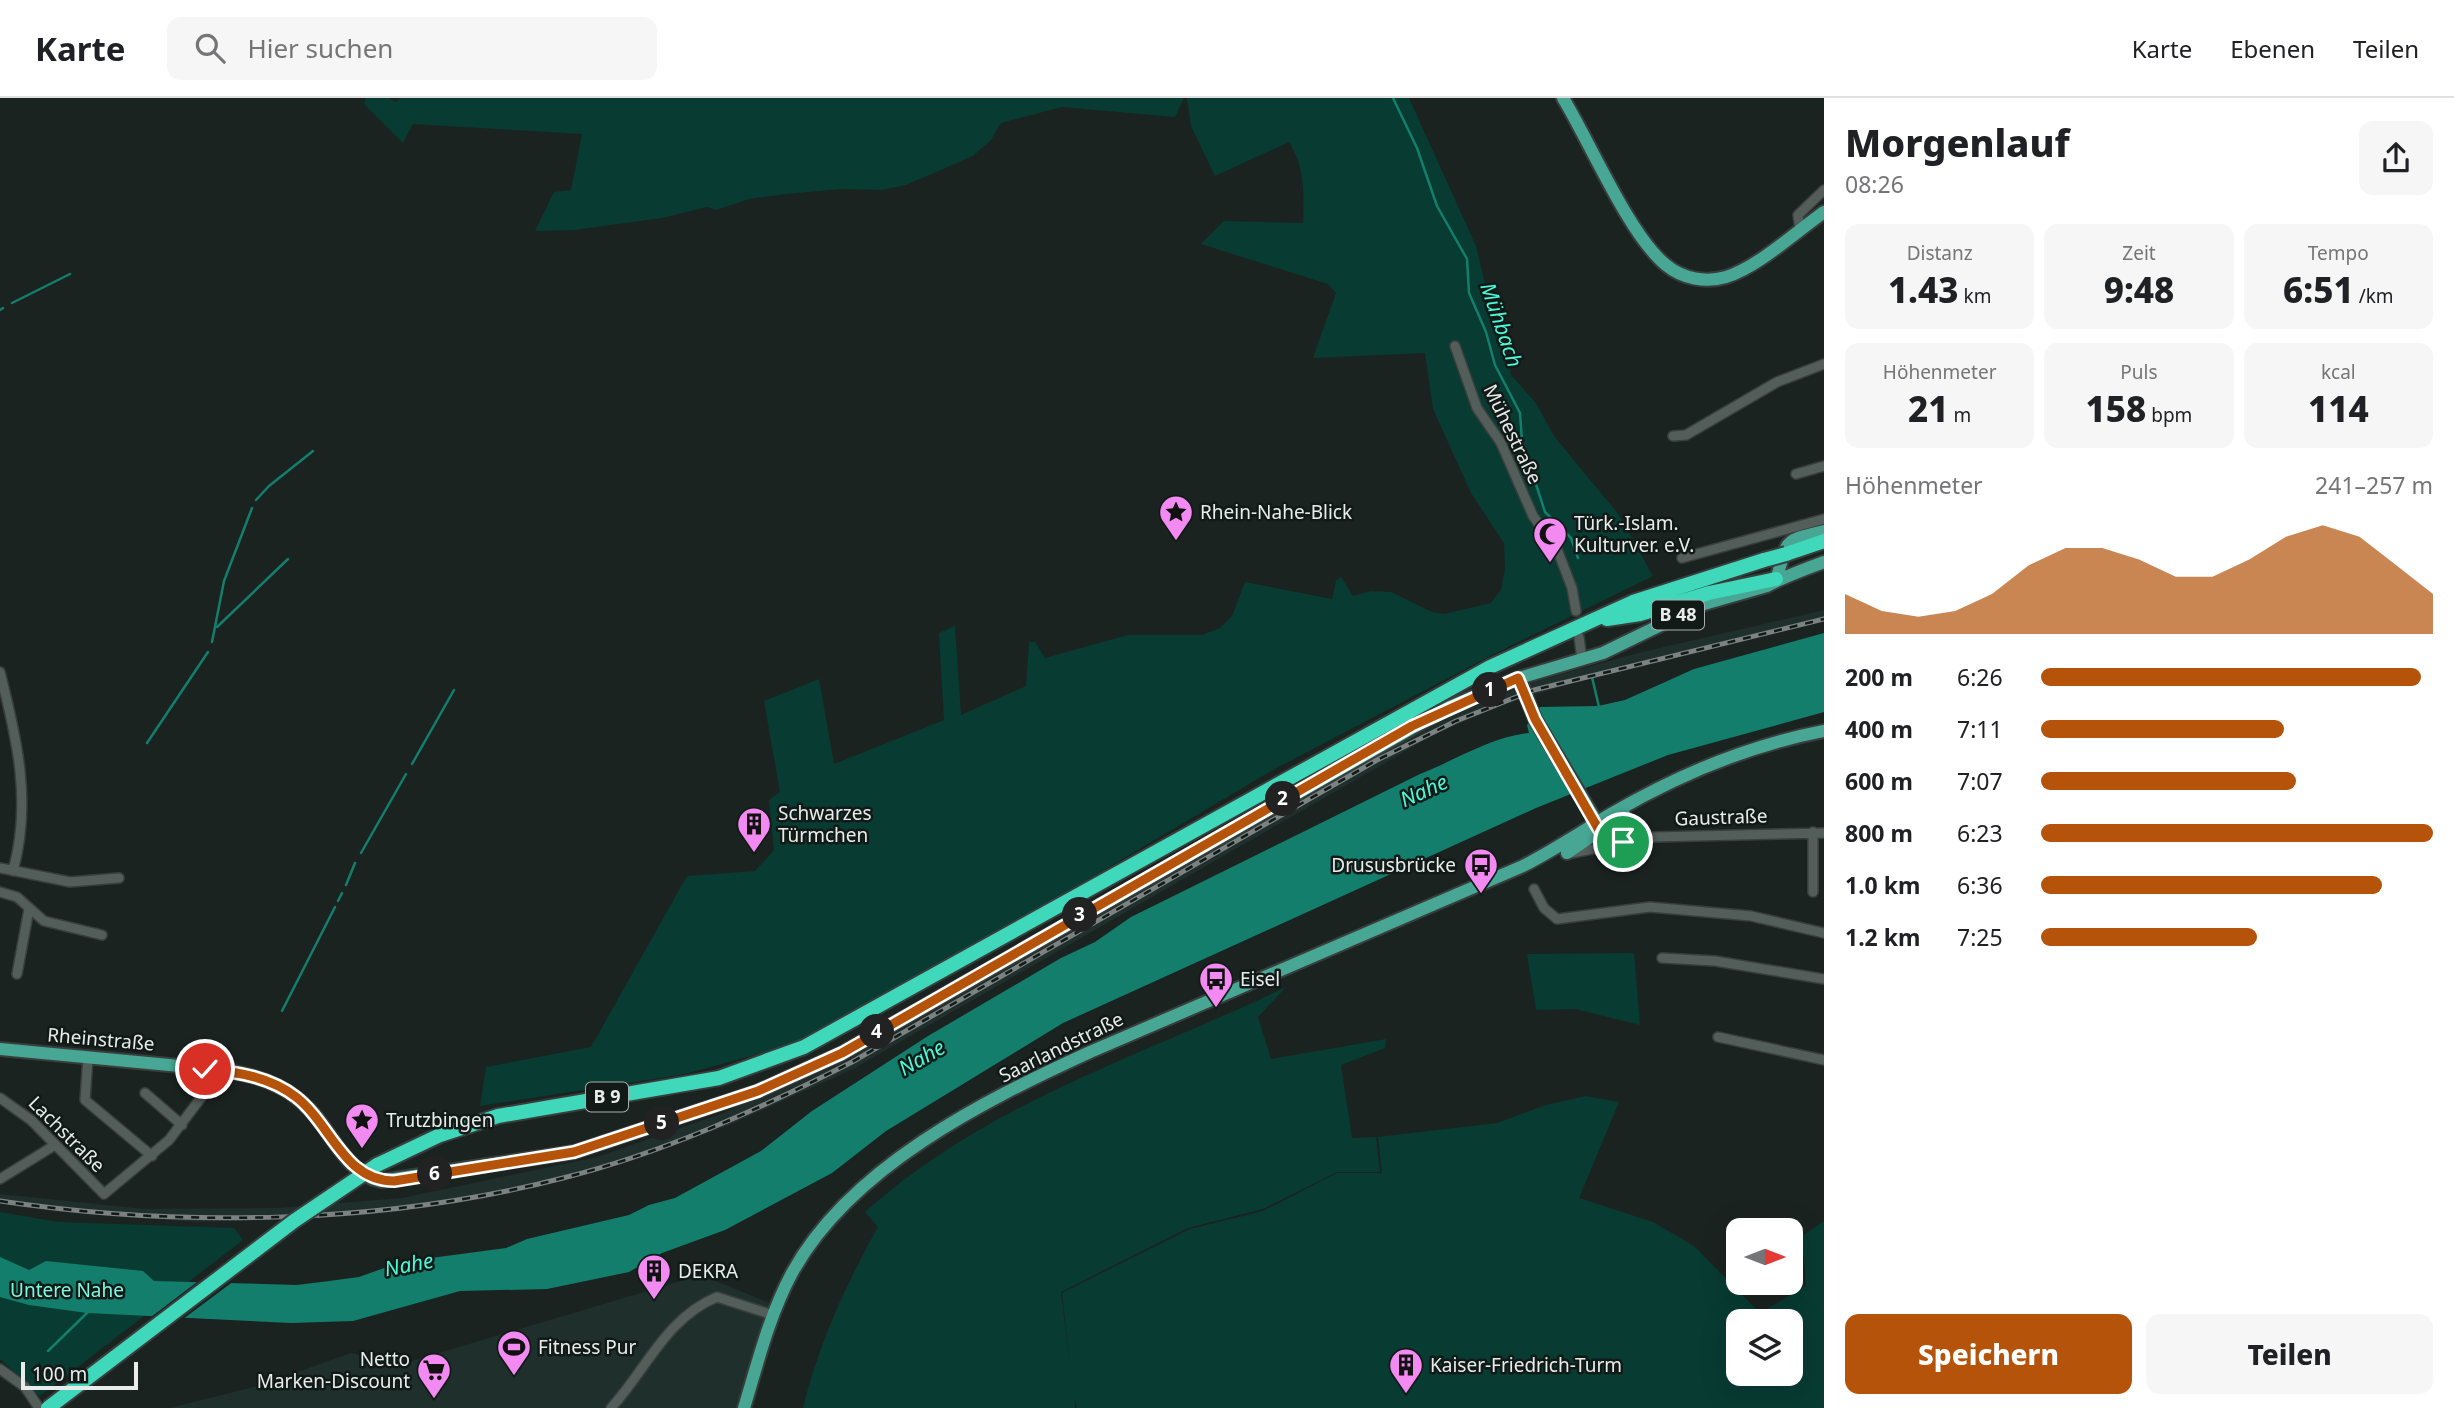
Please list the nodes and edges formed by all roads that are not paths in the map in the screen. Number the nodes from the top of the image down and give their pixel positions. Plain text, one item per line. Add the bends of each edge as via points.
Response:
1 (1563, 98) edge
2 (1824, 190) edge
3 (1824, 212) edge
4 (1800, 229) junction
5 (1455, 346) dead end
6 (1824, 364) edge
7 (1673, 436) dead end
8 (1824, 466) edge
9 (1796, 474) dead end
10 (1824, 519) edge
11 (1824, 531) edge
12 (1824, 541) edge
13 (1824, 550) edge
14 (1792, 552) junction
15 (1682, 558) dead end
16 (1824, 562) edge
17 (1776, 579) junction
18 (1576, 611) dead end
19 (1589, 621) junction
20 (1579, 637) dead end
21 (1582, 660) junction
22 (0, 672) edge
23 (1518, 678) junction
24 (1824, 731) edge
25 (1646, 796) junction
26 (1620, 817) junction
27 (1599, 827) junction
28 (1813, 832) junction
29 (1824, 833) edge
30 (1629, 839) junction
31 (1615, 844) junction
32 (1564, 854) junction
33 (1524, 866) junction
34 (0, 868) edge
35 (13, 871) junction
36 (119, 878) dead end
37 (1534, 889) dead end
38 (0, 892) edge
39 (1813, 892) dead end
40 (29, 909) junction
41 (1824, 933) edge
42 (102, 935) dead end
43 (1662, 958) dead end
44 (17, 974) dead end
45 (1824, 979) edge
46 (1718, 1037) dead end
47 (0, 1049) edge
48 (88, 1057) junction
49 (1824, 1059) edge
50 (222, 1070) junction
51 (145, 1093) dead end
52 (0, 1098) edge
53 (181, 1125) junction
54 (55, 1145) junction
55 (152, 1156) junction
56 (0, 1179) edge
57 (773, 1315) junction
58 (0, 1369) edge
59 (39, 1408) edge
60 (48, 1408) edge
61 (611, 1408) edge
62 (744, 1408) edge

1 - 4 main road via 1640,235 1662,262 1679,273 1707,280 1730,275
2 - 4 street via 1798,215
3 - 4 main road
5 - 18 street, Mühestraße via 1478,408 1501,443 1533,516 1557,549
6 - 7 street via 1777,382 1686,435
8 - 9 street
10 - 15 street
11 - 17 main road via 1788,543
12 - 14 highway, B 9
13 - 14 highway, B 9
14 - 19 highway, B 9, bridge via 1678,585
16 - 17 main road, B 48
17 - 19 highway via 1722,589 1640,614
17 - 21 main road, B 48 via 1767,586 1688,610
19 - 60 highway, B 9, bridge via 1451,687 804,1047 719,1078 498,1116 440,1135 377,1165 294,1221
20 - 21 street
21 - 23 main road, B 48
22 - 35 street via 21,761
23 - 27 main road
23 - 50 main road, Rheinstraße / B 48 via 1412,726 842,1053 758,1091 574,1152 394,1181 373,1180 353,1166 296,1097 270,1082
24 - 25 main road via 1776,741
25 - 26 main road
25 - 27 main road
26 - 27 main road
26 - 30 street via 1620,830
27 - 30 street, Gaustraße
27 - 31 street via 1607,842
27 - 32 main road, Saarlandstraße
27 - 33 main road, Saarlandstraße
28 - 29 street, Gaustraße
28 - 30 street, Gaustraße
28 - 39 street
30 - 31 street, Gaustraße
31 - 32 street, Gaustraße
32 - 33 main road, Saarlandstraße
33 - 57 main road, Saarlandstraße via 1090,1052 944,1128 888,1168 833,1217 794,1270
34 - 35 street
35 - 36 street via 70,882
37 - 41 street via 1544,908 1557,919 1650,906 1751,916
38 - 40 street via 17,897
40 - 42 street via 57,926
40 - 44 street
43 - 45 street via 1715,961
46 - 49 street
47 - 48 main road, Rheinstraße / B 48
48 - 50 main road, Rheinstraße / B 48
48 - 55 street via 85,1100
50 - 53 street, Lachstraße
51 - 53 street
52 - 54 street, Lachstraße via 20,1110
53 - 55 street, Lachstraße
54 - 55 street, Lachstraße via 104,1195
54 - 56 street
57 - 61 street via 717,1297 698,1305 670,1331
57 - 62 main road, Saarlandstraße
58 - 59 street via 25,1387

